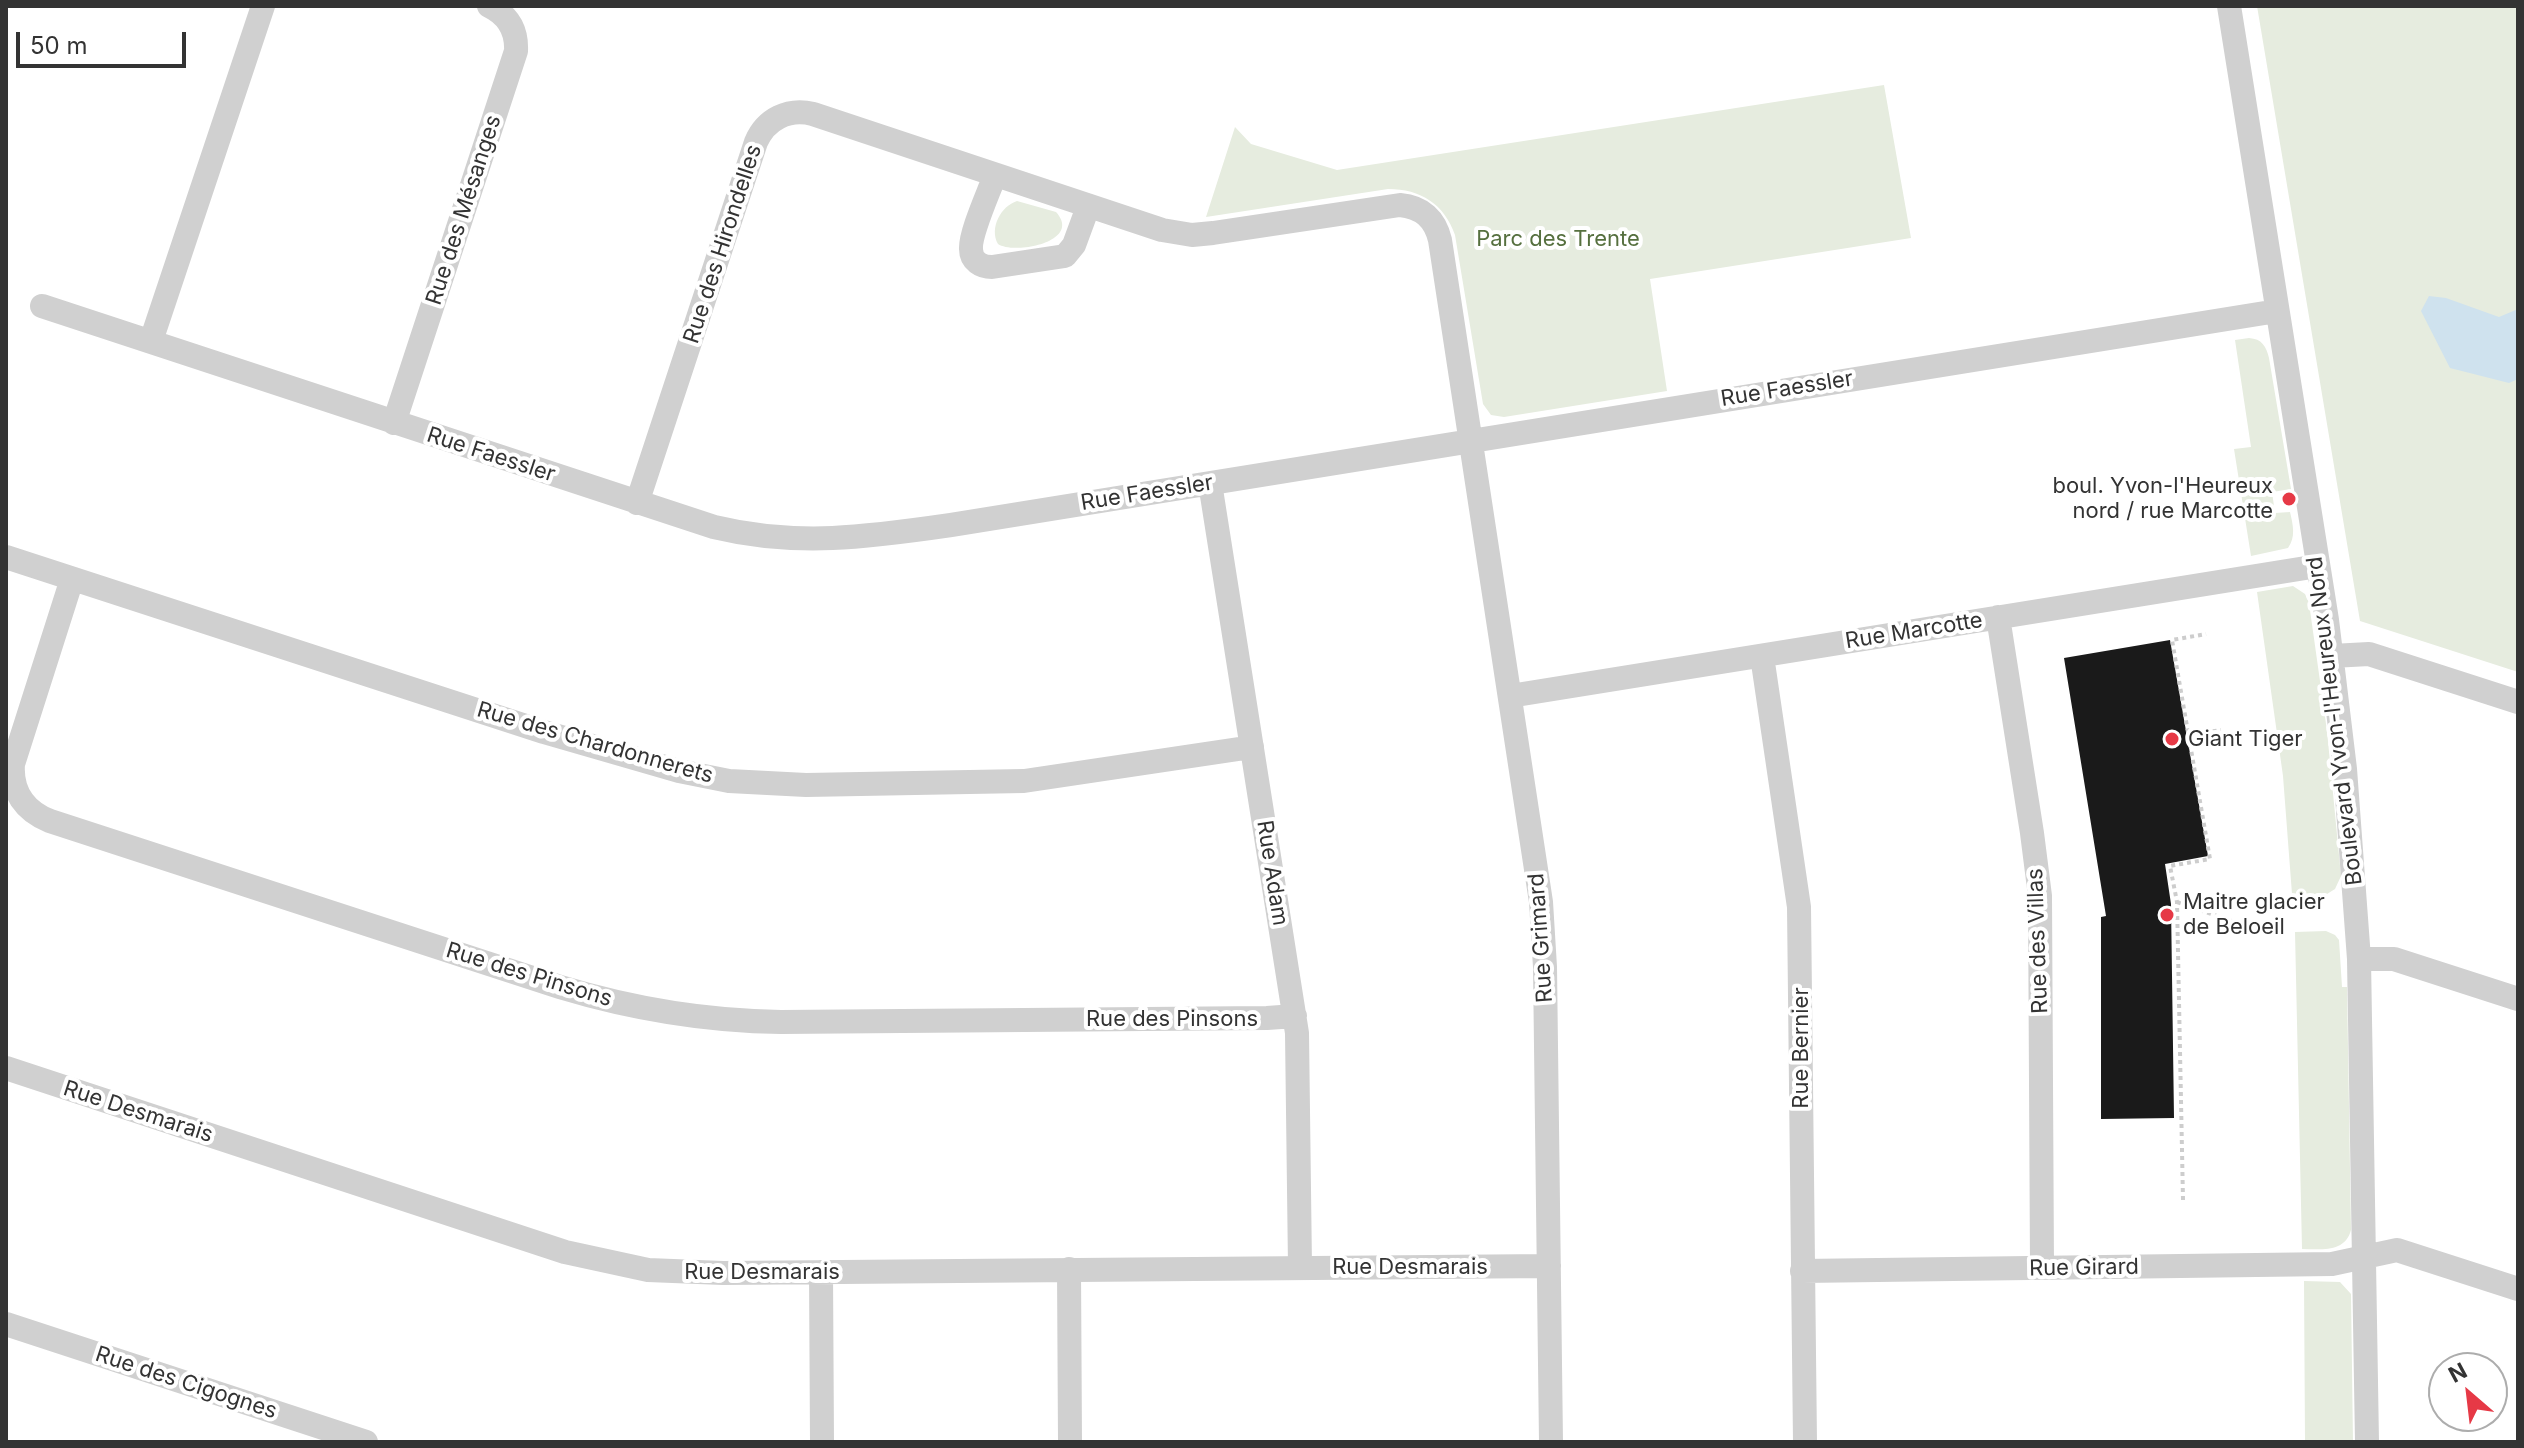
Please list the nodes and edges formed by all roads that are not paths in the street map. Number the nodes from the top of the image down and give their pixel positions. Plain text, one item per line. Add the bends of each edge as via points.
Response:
1 (263, 6) edge
2 (489, 6) edge
3 (2229, 6) edge
4 (995, 175) junction
5 (1088, 207) junction
6 (42, 306) dead end
7 (2277, 311) junction
8 (151, 341) junction
9 (394, 423) junction
10 (1470, 440) junction
11 (1210, 483) junction
12 (637, 503) junction
13 (6, 557) edge
14 (2318, 566) junction
15 (72, 579) junction
16 (1998, 617) junction
17 (1762, 656) junction
18 (2332, 656) junction
19 (1510, 696) junction
20 (2518, 702) edge
21 (1252, 747) junction
22 (2359, 959) junction
23 (2518, 999) edge
24 (1295, 1016) junction
25 (6, 1068) edge
26 (2365, 1256) junction
27 (1549, 1266) junction
28 (1300, 1267) junction
29 (2042, 1268) junction
30 (1069, 1269) junction
31 (1802, 1271) junction
32 (821, 1272) junction
33 (2518, 1289) edge
34 (6, 1324) edge
35 (366, 1442) edge
36 (822, 1442) edge
37 (1070, 1442) edge
38 (1551, 1442) edge
39 (1805, 1442) edge
40 (2367, 1442) edge

1 - 8 street
2 - 9 street, Rue des Mésanges via 510,23 516,51
3 - 7 street, Boulevard Yvon-l'Heureux Nord
4 - 5 street, Rue des Hirondelles
4 - 5 street via 971,247 983,266 1065,256
4 - 12 street, Rue des Hirondelles via 813,114 790,112 769,123 756,142
5 - 10 street, Rue des Hirondelles via 1192,235 1386,206 1408,205 1421,211 1436,226 1440,240
6 - 8 street, Rue Faessler
7 - 10 street, Rue Faessler
7 - 14 street, Boulevard Yvon-l'Heureux Nord
8 - 9 street, Rue Faessler
9 - 12 street, Rue Faessler
10 - 11 street, Rue Faessler
10 - 19 street, Rue Grimard
11 - 12 street, Rue Faessler via 837,540 736,532
11 - 21 street, Rue Adam
13 - 15 street, Rue des Chardonnerets
14 - 16 street, Rue Marcotte
14 - 18 street, Boulevard Yvon-l'Heureux Nord
15 - 21 street, Rue des Chardonnerets via 544,732 729,781 1024,781
15 - 24 street, Rue des Pinsons via 13,764 13,780 23,802 50,821 575,991 663,1013 781,1022
16 - 17 street, Rue Marcotte
16 - 29 street, Rue des Villas via 2040,896
17 - 19 street, Rue Marcotte
17 - 31 street, Rue Bernier via 1799,907
18 - 20 street via 2369,654
18 - 22 street, Boulevard Yvon-l'Heureux Nord
19 - 27 street, Rue Grimard via 1543,921
21 - 24 street, Rue Adam
22 - 23 street via 2394,959
22 - 26 street, Boulevard Yvon-l'Heureux Nord
24 - 28 street, Rue Adam
25 - 32 street, Rue Desmarais via 581,1257 669,1272
26 - 29 street, Rue Girard via 2332,1264
26 - 33 street, Rue Girard via 2397,1250
26 - 40 street, Boulevard Yvon-l'Heureux Nord
27 - 28 street, Rue Desmarais
27 - 38 street, Rue Grimard
28 - 30 street, Rue Desmarais
29 - 31 street, Rue Girard
30 - 32 street, Rue Desmarais
30 - 37 street
31 - 39 street, Rue Bernier
32 - 36 street
34 - 35 street, Rue des Cigognes

